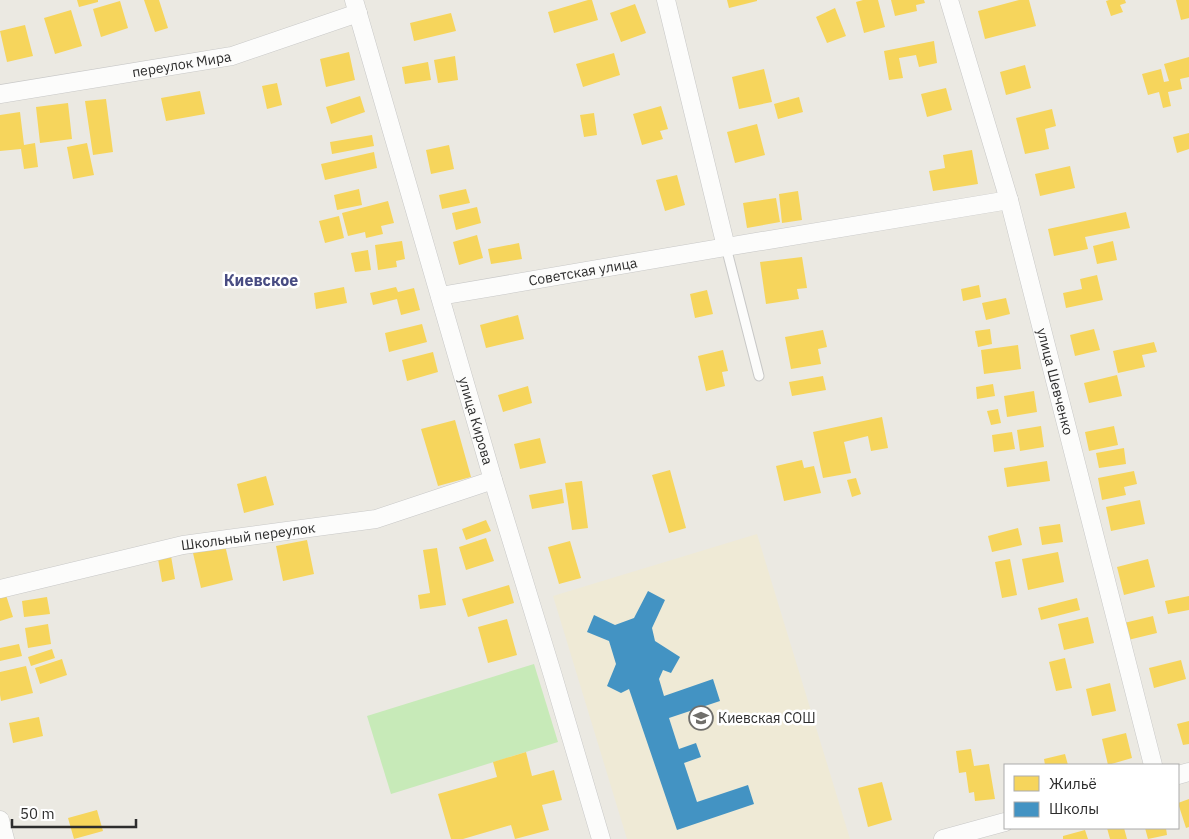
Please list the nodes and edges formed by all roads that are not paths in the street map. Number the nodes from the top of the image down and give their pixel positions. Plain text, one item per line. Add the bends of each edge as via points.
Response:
1 (666, 0) edge
2 (949, 0) edge
3 (356, 7) edge
4 (0, 94) edge
5 (1009, 200) junction
6 (726, 247) junction
7 (440, 296) junction
8 (759, 376) dead end
9 (493, 480) junction
10 (0, 589) edge
11 (1152, 764) edge
12 (0, 820) edge
13 (1004, 822) edge
14 (5, 839) edge
15 (601, 839) edge
16 (943, 839) edge

1 - 6 street
2 - 5 street, улица Шевченко
3 - 4 street, переулок Мира via 232,56
3 - 7 street, улица Кирова
5 - 6 street, Советская улица
5 - 11 street, улица Шевченко
6 - 7 street, Советская улица
6 - 8 lane
7 - 9 street, улица Кирова
9 - 10 street, Школьный переулок via 376,519 183,545
9 - 15 street, улица Кирова
12 - 14 street
13 - 16 street

